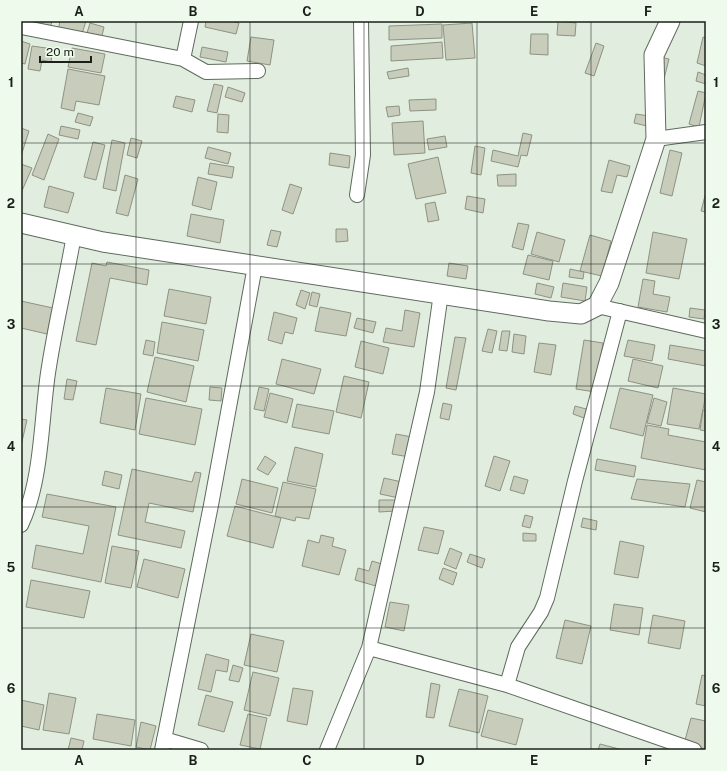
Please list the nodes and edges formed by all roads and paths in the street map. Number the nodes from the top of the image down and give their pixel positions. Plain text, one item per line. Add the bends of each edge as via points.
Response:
1 (191, 21) edge
2 (361, 21) edge
3 (670, 21) edge
4 (21, 27) edge
5 (183, 59) junction
6 (258, 72) dead end
7 (706, 132) edge
8 (656, 139) junction
9 (357, 194) dead end
10 (21, 223) edge
11 (74, 235) junction
12 (255, 266) junction
13 (441, 293) junction
14 (597, 306) junction
15 (620, 311) junction
16 (706, 331) edge
17 (21, 525) edge
18 (369, 648) junction
19 (507, 685) junction
20 (163, 744) edge
21 (201, 750) edge
22 (327, 750) edge
23 (694, 750) edge

1 - 5 street
2 - 9 street via 363,155
3 - 8 street via 654,55
4 - 5 street
5 - 6 street via 206,72
7 - 8 street
8 - 14 street via 609,283
10 - 11 street
11 - 12 street via 103,242
11 - 17 street via 48,372 36,473 28,512
12 - 13 street
12 - 20 street via 210,513
13 - 14 street via 581,314
13 - 18 street via 427,392
14 - 15 street
15 - 16 street
15 - 19 street via 574,481 547,598 518,647
18 - 19 street
18 - 22 street
19 - 23 street
20 - 21 street

